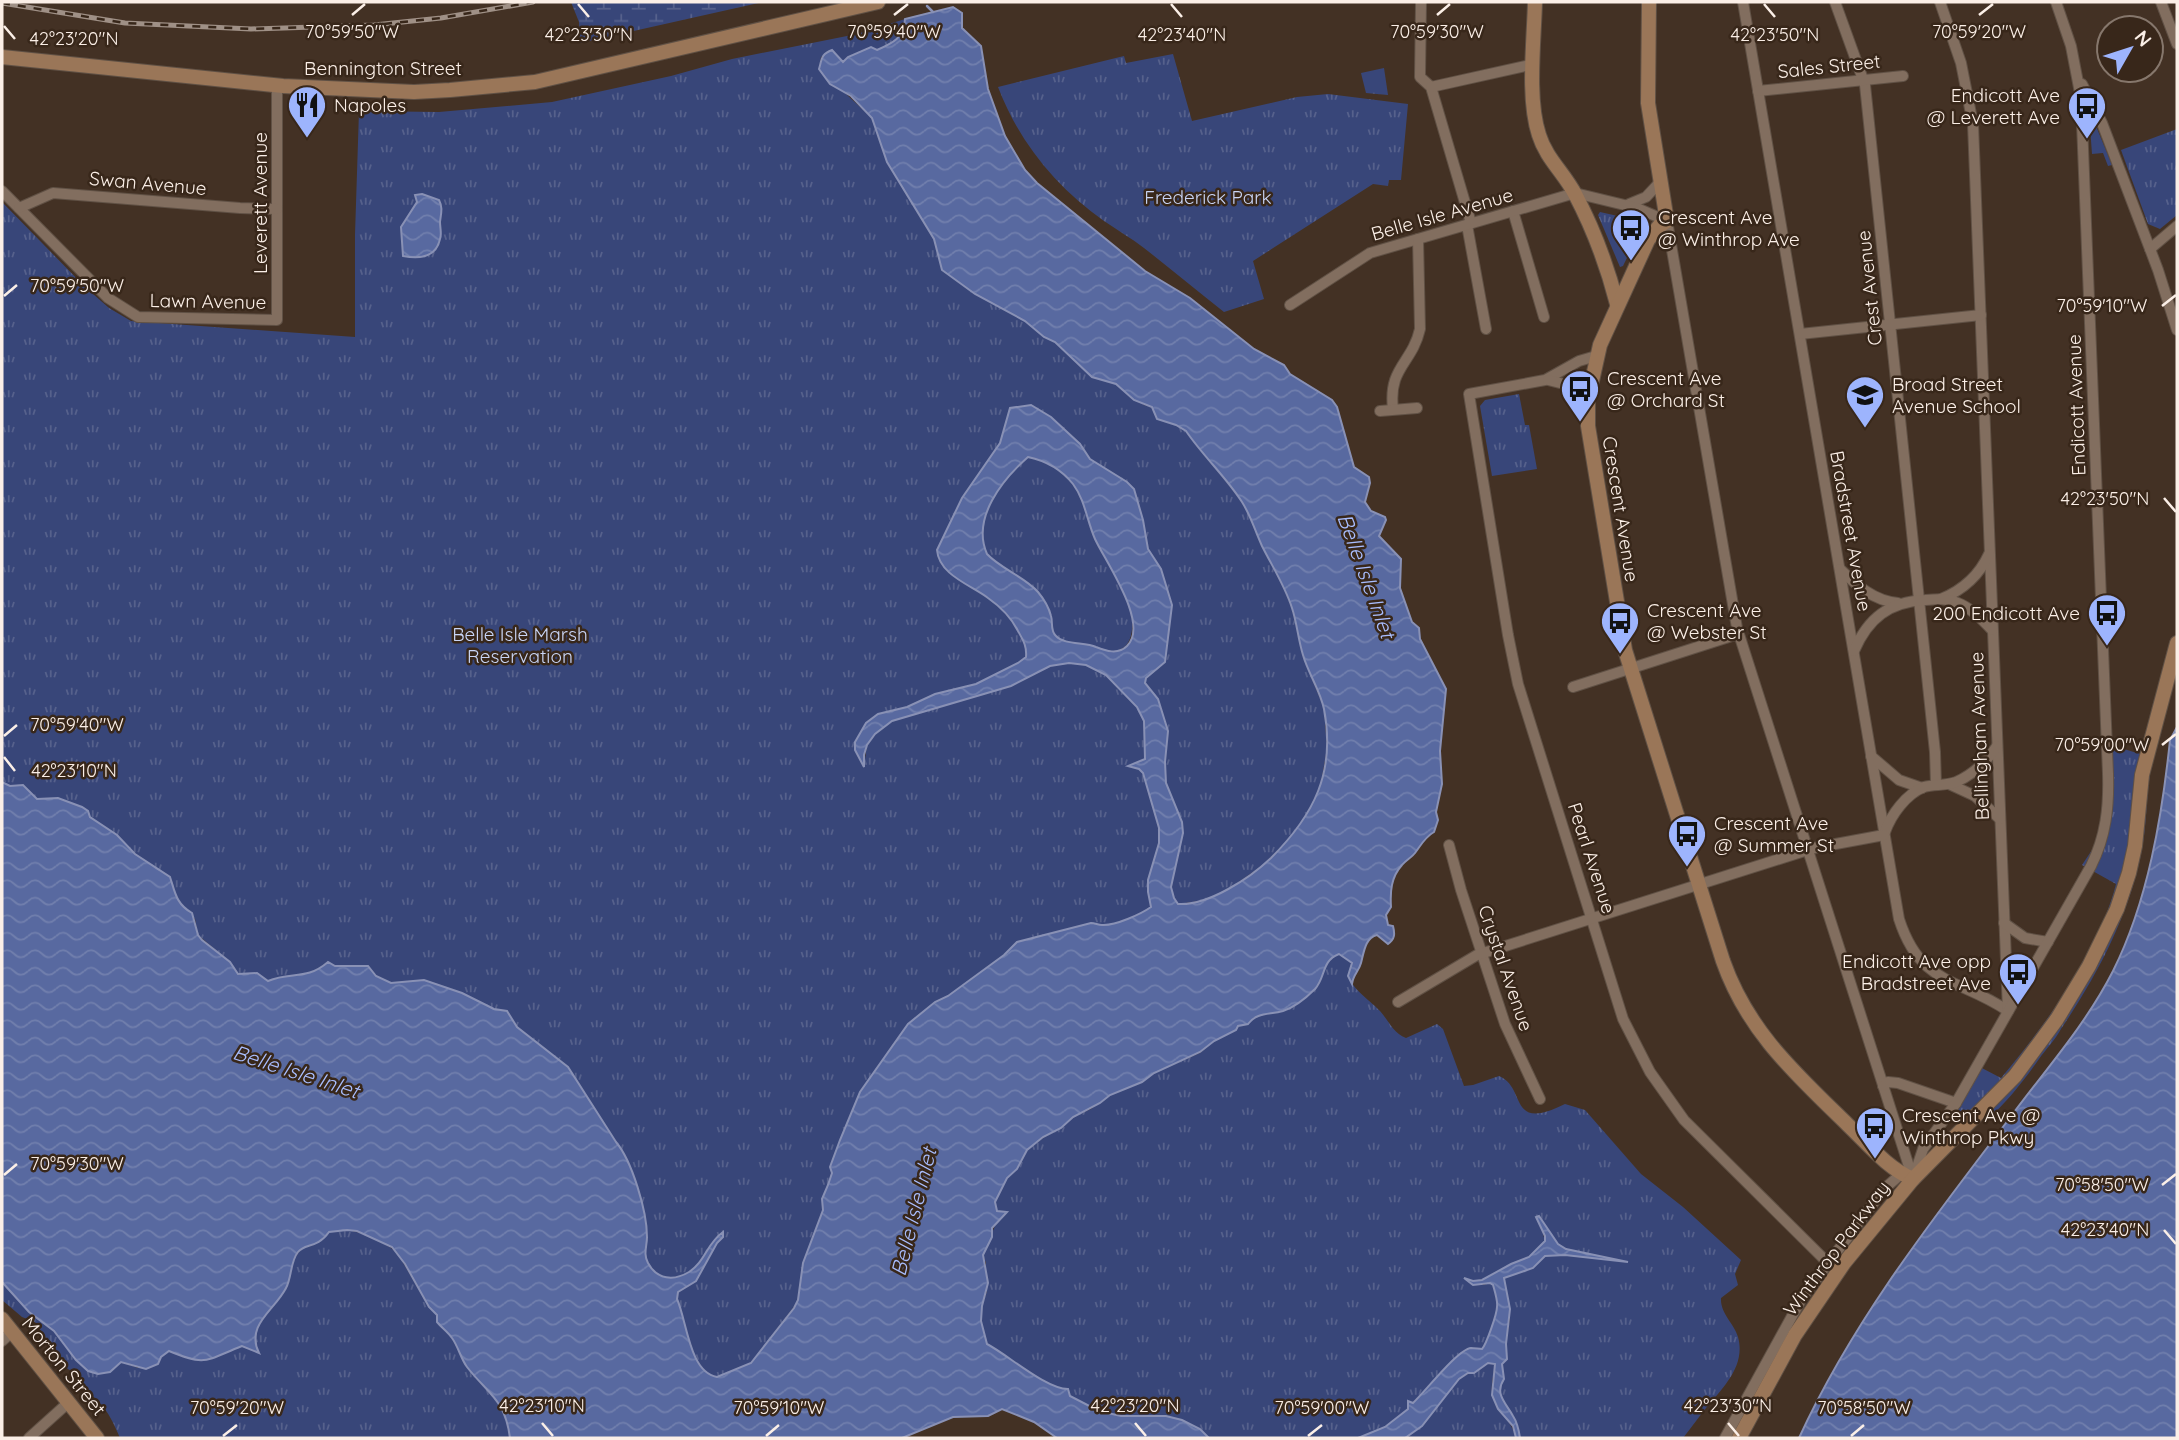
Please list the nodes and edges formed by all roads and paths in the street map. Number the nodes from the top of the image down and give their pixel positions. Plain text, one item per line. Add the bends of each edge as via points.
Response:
1 (878, 2) edge
2 (1421, 2) edge
3 (1535, 2) edge
4 (1649, 2) edge
5 (1743, 2) edge
6 (1835, 2) edge
7 (1940, 2) edge
8 (2056, 2) edge
9 (2161, 2) edge
10 (2177, 44) edge
11 (3, 55) edge
12 (1534, 64) junction
13 (1903, 76) dead end
14 (2078, 79) junction
15 (1864, 80) junction
16 (277, 86) junction
17 (1431, 87) junction
18 (1758, 91) junction
19 (1661, 181) junction
20 (2, 191) edge
21 (1575, 193) junction
22 (1626, 205) junction
23 (19, 208) junction
24 (277, 209) junction
25 (1513, 211) junction
26 (1667, 221) junction
27 (1469, 224) junction
28 (2177, 226) edge
29 (1418, 239) junction
30 (2150, 249) junction
31 (1617, 304) junction
32 (1290, 305) dead end
33 (1981, 315) junction
34 (1544, 317) dead end
35 (277, 320) joint
36 (1890, 324) junction
37 (1486, 329) dead end
38 (2177, 330) edge
39 (1800, 334) junction
40 (1596, 356) junction
41 (1545, 380) junction
42 (1588, 399) junction
43 (1417, 408) dead end
44 (1392, 410) junction
45 (1380, 411) dead end
46 (1989, 552) junction
47 (1839, 568) junction
48 (1941, 598) junction
49 (1919, 600) junction
50 (1900, 603) junction
51 (1992, 629) junction
52 (1738, 635) junction
53 (2177, 643) edge
54 (1853, 651) junction
55 (1631, 668) junction
56 (1573, 687) dead end
57 (1997, 747) junction
58 (1871, 756) junction
59 (1950, 784) junction
60 (1936, 785) junction
61 (1922, 788) junction
62 (2000, 819) junction
63 (1884, 835) junction
64 (1449, 845) dead end
65 (1807, 849) junction
66 (1699, 884) junction
67 (1593, 918) junction
68 (2004, 923) junction
69 (2048, 942) junction
70 (1482, 954) junction
71 (1398, 1002) dead end
72 (2008, 1012) junction
73 (1883, 1086) junction
74 (1540, 1099) dead end
75 (1956, 1103) junction
76 (1907, 1176) junction
77 (1827, 1262) junction
78 (2, 1318) edge
79 (7, 1336) edge
80 (69, 1402) junction
81 (29, 1438) edge
82 (97, 1438) edge
83 (1725, 1438) edge
84 (1739, 1438) edge

1 - 16 main road, Bennington Street via 535,82 414,92
2 - 17 street via 1420,74
3 - 12 main road
4 - 19 main road via 1648,103
5 - 18 street, Bradstreet Avenue
6 - 15 street, Crest Avenue
7 - 33 street, Bellingham Avenue via 1959,56 1971,111
8 - 14 street, Endicott Avenue
9 - 10 street
11 - 16 main road, Bennington Street
12 - 17 street
12 - 21 main road via 1538,132 1548,156
13 - 15 street, Sales Street
14 - 30 street via 2102,123
14 - 69 street, Endicott Avenue via 2109,806 2094,860
15 - 18 street, Sales Street
15 - 36 street, Crest Avenue
16 - 24 street, Leverett Avenue
17 - 27 street
18 - 39 street, Bradstreet Avenue
19 - 22 street via 1646,197
19 - 26 main road
20 - 23 street
21 - 22 street
21 - 25 street, Belle Isle Avenue
21 - 31 main road via 1602,249
22 - 26 street
23 - 24 street, Swan Avenue via 53,193
23 - 35 street, Lawn Avenue via 108,298 138,317
24 - 35 street, Leverett Avenue
25 - 27 street, Belle Isle Avenue
25 - 34 street
26 - 31 main road, Crescent Avenue via 1650,236
26 - 52 street
27 - 29 street, Belle Isle Avenue
27 - 37 street
28 - 30 street
29 - 32 street, Belle Isle Avenue via 1366,255
29 - 44 street via 1420,329 1392,384
30 - 38 street
31 - 40 main road, Crescent Avenue
33 - 36 street
33 - 46 street, Bellingham Avenue
36 - 39 street
36 - 49 street, Crest Avenue
39 - 47 street, Bradstreet Avenue
40 - 41 street
40 - 42 main road, Crescent Avenue
41 - 42 street via 1564,384
41 - 67 street, Pearl Avenue via 1469,394 1515,673
42 - 55 main road, Crescent Avenue via 1592,453
43 - 44 street
44 - 45 street
46 - 48 street via 1968,583
46 - 51 street, Bellingham Avenue
47 - 50 street via 1871,594
47 - 54 street, Bradstreet Avenue
48 - 49 street
48 - 51 street via 1964,606
49 - 50 street
49 - 60 street, Crest Avenue
50 - 54 street via 1874,620
51 - 57 street, Bellingham Avenue
52 - 55 street
52 - 65 street
53 - 76 main road, Winthrop Parkway via 2141,775 2132,860 2102,941 2069,1001 2020,1070 1980,1114
54 - 58 street, Bradstreet Avenue
55 - 56 street
55 - 66 main road, Crescent Avenue
57 - 59 street via 1974,771
57 - 62 street, Bellingham Avenue
58 - 61 street via 1895,777
58 - 63 street, Bradstreet Avenue
59 - 60 street
59 - 62 street via 1975,796
60 - 61 street
61 - 63 street via 1894,814
62 - 68 street, Bellingham Avenue
63 - 65 street
63 - 72 street, Bradstreet Avenue via 1899,919 1914,952 1941,978
64 - 70 street, Crystal Avenue
65 - 66 street
65 - 73 street
66 - 67 street
66 - 76 main road, Crescent Avenue via 1731,982 1759,1032 1800,1078
67 - 70 street
67 - 77 street, Pearl Avenue via 1623,1019 1656,1082 1701,1139
68 - 69 street via 2025,938
68 - 72 street, Bellingham Avenue
69 - 72 street, Endicott Avenue
70 - 71 street
70 - 74 street, Crystal Avenue via 1505,1024
72 - 75 street, Endicott Avenue
73 - 75 street via 1898,1083
73 - 76 street
75 - 76 street, Endicott Avenue
76 - 77 street via 1887,1185
76 - 84 main road, Winthrop Parkway via 1813,1306
77 - 83 street
78 - 79 main road, Morton Street
79 - 80 main road, Morton Street
80 - 81 street
80 - 82 main road, Morton Street

